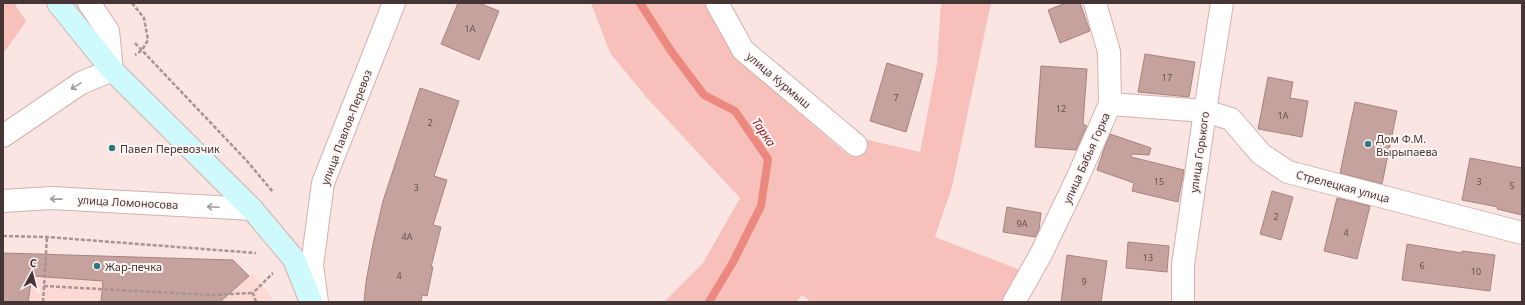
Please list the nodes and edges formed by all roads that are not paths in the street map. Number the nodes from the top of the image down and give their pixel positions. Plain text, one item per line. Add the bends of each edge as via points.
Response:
1 (58, 3) edge
2 (90, 3) edge
3 (394, 3) edge
4 (717, 3) edge
5 (1095, 3) edge
6 (1222, 3) edge
7 (112, 70) junction
8 (1110, 104) junction
9 (1205, 111) junction
10 (4, 136) edge
11 (856, 145) dead end
12 (3, 201) edge
13 (252, 209) junction
14 (1522, 233) edge
15 (311, 302) edge
16 (317, 302) edge
17 (1014, 302) edge
18 (1183, 302) edge

1 - 7 main road
2 - 7 street via 108,31
3 - 16 street, улица Павлов-Перевоз via 323,183 312,265
4 - 11 street, улица Курмыш via 743,50
5 - 8 street, улица Бабья Горка via 1109,52
6 - 9 street, улица Горького
7 -> 10 street via 81,83
7 - 13 main road
8 - 9 street, Стрелецкая улица
8 - 17 street, улица Бабья Горка via 1041,254
9 - 14 street, Стрелецкая улица via 1232,119 1261,154 1288,172
9 - 18 street, улица Горького via 1183,265
13 -> 12 street, улица Ломоносова via 52,198
13 - 15 main road via 294,259

